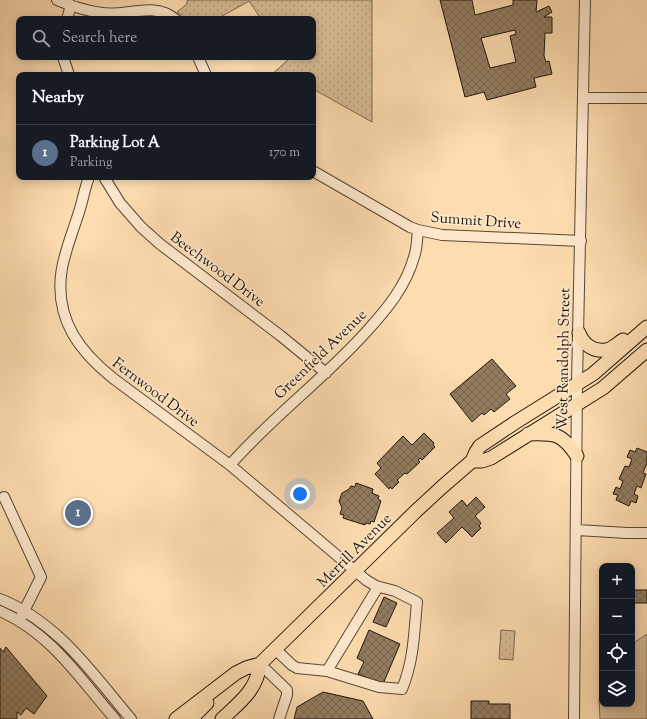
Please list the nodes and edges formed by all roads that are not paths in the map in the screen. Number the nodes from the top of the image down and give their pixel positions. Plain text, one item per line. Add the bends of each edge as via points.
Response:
1 (57, 0) edge
2 (585, 0) edge
3 (71, 5) junction
4 (68, 16) edge
5 (171, 16) edge
6 (64, 60) edge
7 (199, 60) edge
8 (68, 72) edge
9 (205, 72) edge
10 (584, 98) junction
11 (647, 98) edge
12 (316, 173) edge
13 (88, 180) edge
14 (106, 180) edge
15 (418, 230) junction
16 (581, 241) junction
17 (646, 328) edge
18 (579, 333) junction
19 (647, 350) edge
20 (326, 373) junction
21 (577, 384) junction
22 (577, 404) junction
23 (528, 434) junction
24 (577, 456) junction
25 (472, 462) junction
26 (230, 465) junction
27 (4, 497) dead end
28 (576, 530) junction
29 (647, 533) edge
30 (355, 571) junction
31 (378, 587) junction
32 (0, 599) edge
33 (24, 611) junction
34 (0, 612) edge
35 (19, 621) junction
36 (276, 650) junction
37 (260, 664) junction
38 (326, 671) junction
39 (236, 673) junction
40 (115, 719) edge
41 (131, 719) edge
42 (176, 719) edge
43 (191, 719) edge
44 (222, 719) edge
45 (279, 719) edge
46 (574, 719) edge

1 - 3 street
2 - 10 street, West Randolph Street
3 - 4 street
3 - 5 street via 103,13 153,11
6 - 8 street
7 - 9 street
10 - 11 street
10 - 16 street, West Randolph Street
12 - 15 street, Summit Drive
13 - 26 street, Fernwood Drive via 61,274 62,301 75,339 92,361 109,375
14 - 20 street, Beechwood Drive via 120,203 151,236
15 - 16 street, Summit Drive via 442,235
15 - 20 street, Greenfield Avenue via 415,256 398,292 380,317
16 - 18 street, West Randolph Street
17 - 18 main road via 606,350 595,349 585,344
17 - 21 main road, Merrill Avenue
18 - 21 street, West Randolph Street
19 - 22 main road, Merrill Avenue via 603,388
20 - 26 street, Greenfield Avenue via 262,431
21 - 22 street, West Randolph Street
21 - 25 main road, Merrill Avenue via 487,440 478,448
22 - 23 main road, Merrill Avenue
22 - 24 street, West Randolph Street
23 - 24 main road via 559,436 568,443
23 - 25 main road, Merrill Avenue via 488,459
24 - 28 street, West Randolph Street
25 - 30 main road, Merrill Avenue via 427,501
26 - 30 street, Fernwood Drive
27 - 33 street via 42,577
28 - 29 street
28 - 46 street, West Randolph Street
30 - 31 street, Fernwood Drive
30 - 36 main road, Merrill Avenue
31 - 38 street
31 - 38 street, Fernwood Drive via 395,591 417,602 412,658 402,689 376,686
32 - 33 street
33 - 35 street
33 - 41 street via 47,625 64,640
34 - 35 street
35 - 40 street via 36,632 62,656
36 - 37 main road, Merrill Avenue
36 - 38 street via 294,667
37 - 39 main road, Merrill Avenue
37 - 44 main road via 253,687
37 - 45 street via 287,690
39 - 42 main road, Merrill Avenue
39 - 43 main road

